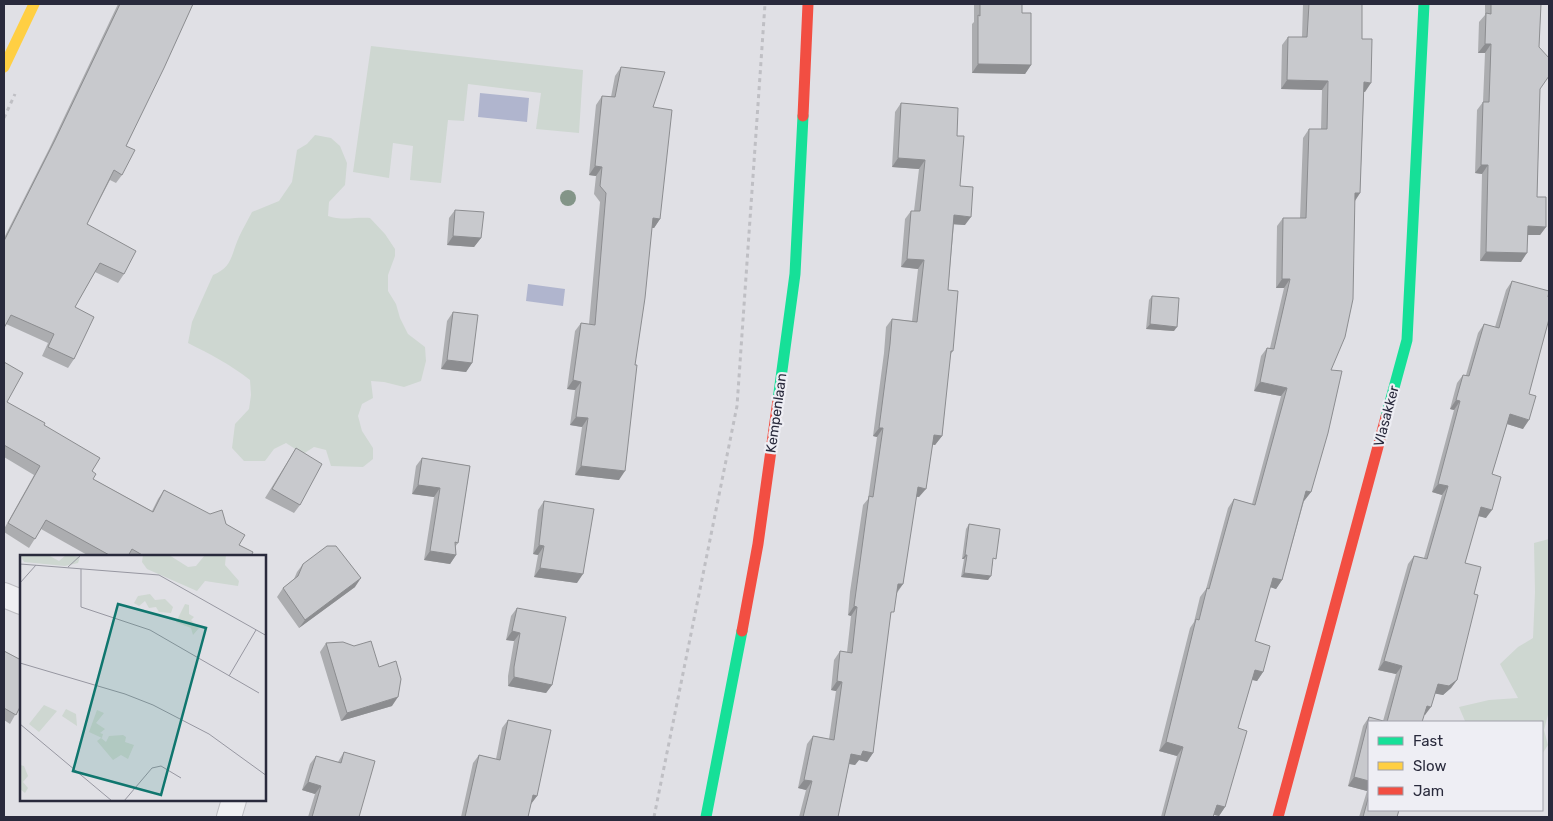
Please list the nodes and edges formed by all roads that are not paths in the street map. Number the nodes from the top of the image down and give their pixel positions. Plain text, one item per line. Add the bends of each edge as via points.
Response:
1 (34, 4) edge
2 (808, 4) edge
3 (1424, 4) edge
4 (4, 67) edge
5 (4, 595) edge
6 (20, 602) edge
7 (234, 801) edge
8 (229, 817) edge
9 (706, 817) edge
10 (1278, 817) edge

1 - 4 street
2 - 9 street, Kempenlaan via 795,274 758,544
3 - 10 street, Vlasakker via 1407,340
5 - 6 street
7 - 8 street

